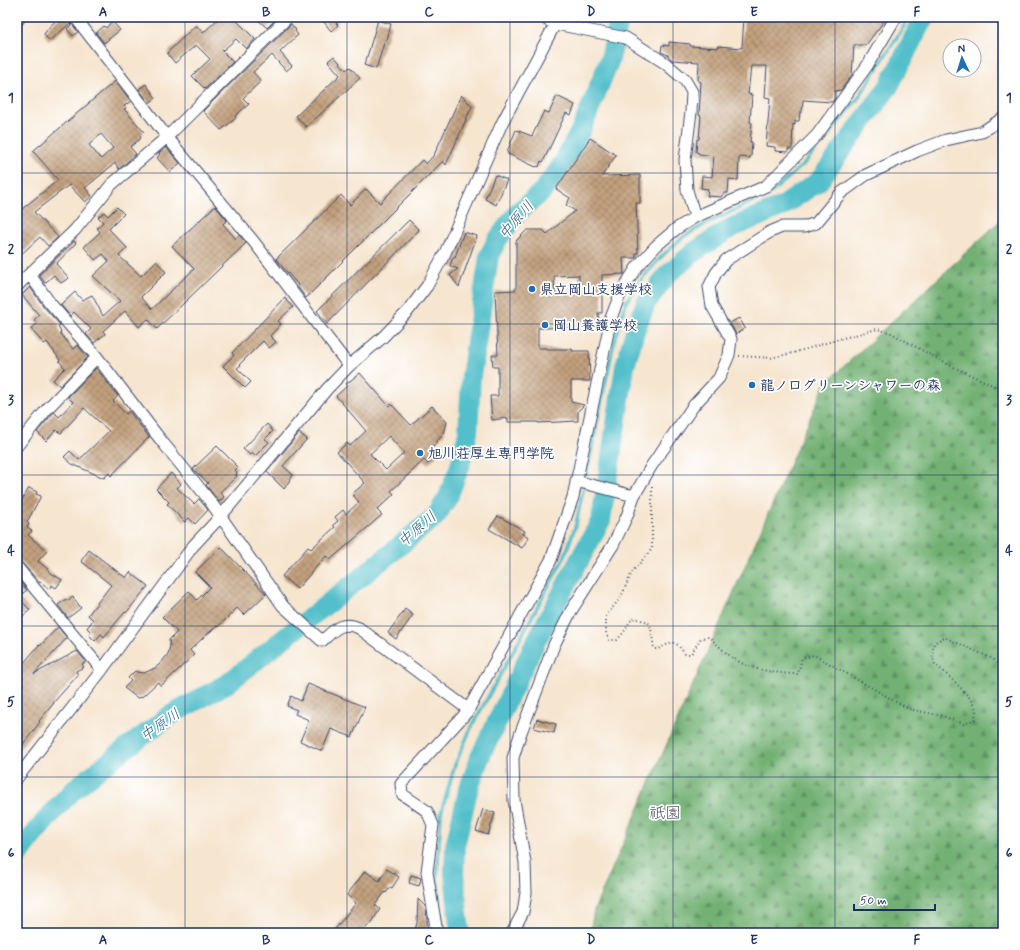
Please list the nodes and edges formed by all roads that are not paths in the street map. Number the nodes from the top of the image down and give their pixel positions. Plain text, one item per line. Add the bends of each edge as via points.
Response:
1 (20, 17) edge
2 (75, 17) edge
3 (288, 17) edge
4 (545, 17) edge
5 (896, 17) edge
6 (558, 20) edge
7 (17, 21) edge
8 (1003, 118) edge
9 (167, 137) junction
10 (695, 217) junction
11 (30, 275) junction
12 (17, 286) edge
13 (97, 356) junction
14 (349, 366) junction
15 (17, 446) edge
16 (579, 481) junction
17 (632, 496) junction
18 (221, 516) junction
19 (17, 567) edge
20 (102, 670) junction
21 (469, 710) junction
22 (17, 778) edge
23 (437, 933) edge
24 (512, 933) edge

1 - 7 street
2 - 9 street
3 - 9 street
4 - 6 street via 547,20
5 - 10 street via 867,66 817,135 766,186
6 - 10 street via 626,38 686,80 692,92 685,160 687,190
6 - 14 street via 502,123 445,253 427,286 382,338
8 - 17 street via 982,132 946,140 866,176 841,193 816,223 804,227 782,227 726,260 709,287 712,306 731,339 729,355 719,378 694,405
9 - 11 street via 111,185 75,230
9 - 14 street via 254,242
10 - 16 street via 676,228 656,246 637,267 621,292 610,326
11 - 12 street
11 - 13 street via 50,303
13 - 15 street via 47,409
13 - 18 street
14 - 18 street via 304,415
16 - 17 street
16 - 21 street via 551,560
17 - 24 street via 627,516 613,545 571,611 554,645 513,758 514,800 525,862 526,893 523,912
18 - 20 street via 171,574
18 - 21 street via 283,606 322,641 338,627 351,625 359,628
19 - 20 street
20 - 22 street
21 - 23 street via 401,784 402,794 427,811 431,817 433,826 427,872

